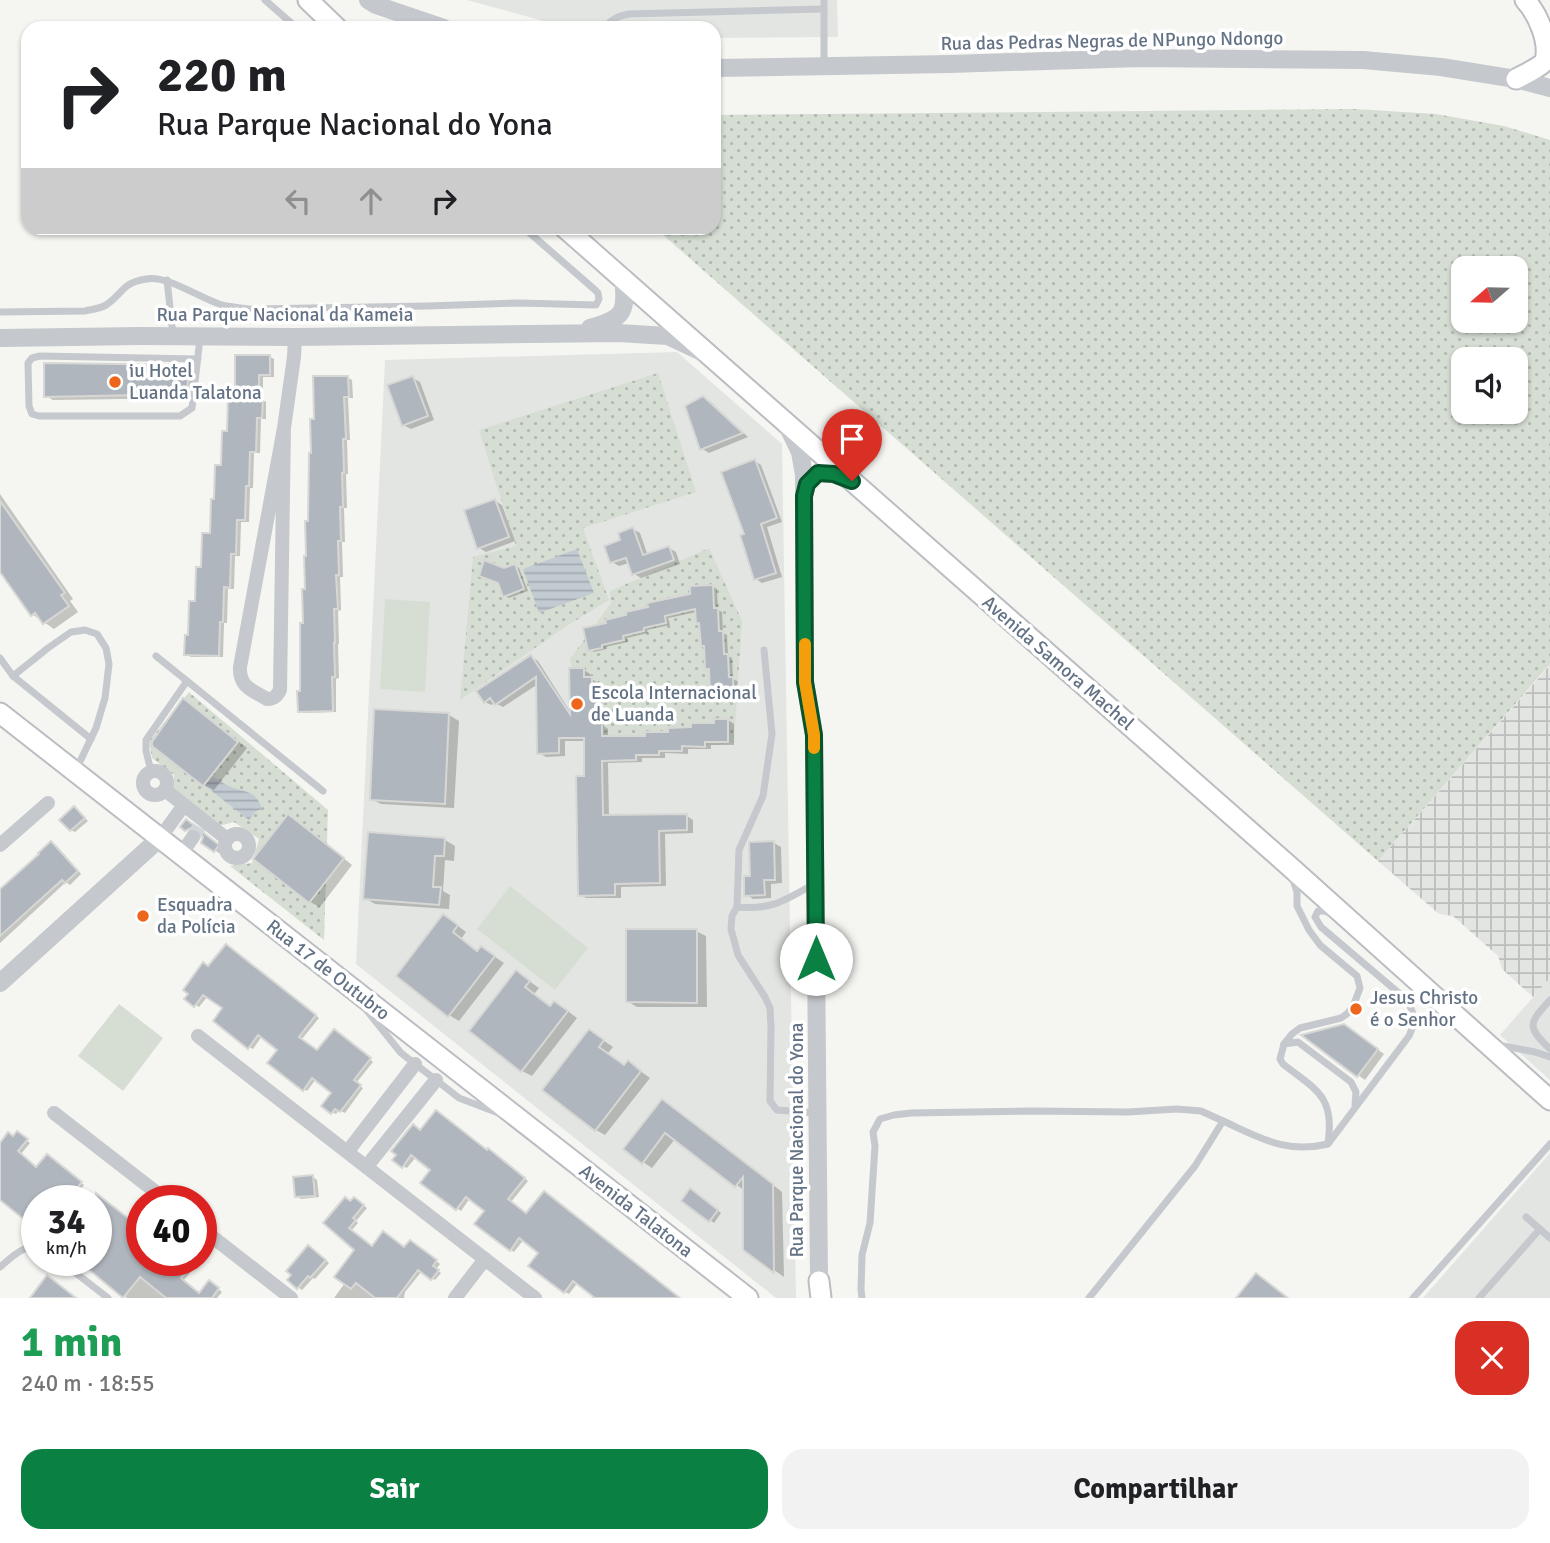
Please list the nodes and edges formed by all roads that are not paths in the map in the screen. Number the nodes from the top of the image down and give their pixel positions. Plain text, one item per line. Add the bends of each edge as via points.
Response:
1 (265, 0) edge
2 (308, 0) edge
3 (368, 0) edge
4 (824, 0) edge
5 (1525, 0) edge
6 (824, 9) junction
7 (288, 21) edge
8 (330, 21) edge
9 (423, 21) edge
10 (610, 21) edge
11 (824, 67) junction
12 (721, 68) edge
13 (1516, 79) junction
14 (1550, 88) edge
15 (532, 235) edge
16 (573, 235) edge
17 (623, 277) junction
18 (167, 280) junction
19 (0, 312) edge
20 (570, 333) junction
21 (173, 336) junction
22 (201, 337) junction
23 (295, 337) junction
24 (0, 338) edge
25 (198, 359) junction
26 (717, 360) junction
27 (782, 418) junction
28 (284, 428) junction
29 (852, 481) junction
30 (804, 496) junction
31 (764, 650) dead end
32 (156, 656) dead end
33 (0, 658) edge
34 (13, 676) junction
35 (187, 681) junction
36 (0, 713) edge
37 (92, 739) junction
38 (151, 771) joint
39 (75, 772) junction
40 (323, 791) dead end
41 (48, 803) dead end
42 (184, 805) junction
43 (199, 828) junction
44 (160, 838) junction
45 (227, 839) dead end
46 (0, 845) edge
47 (181, 854) junction
48 (1288, 864) junction
49 (816, 883) junction
50 (737, 907) junction
51 (1350, 921) junction
52 (341, 980) junction
53 (0, 983) edge
54 (1550, 1000) edge
55 (198, 1036) dead end
56 (1484, 1042) junction
57 (1284, 1044) junction
58 (1550, 1049) edge
59 (1550, 1057) edge
60 (415, 1064) junction
61 (436, 1080) junction
62 (1550, 1100) edge
63 (1355, 1108) junction
64 (54, 1113) dead end
65 (817, 1113) junction
66 (1223, 1121) junction
67 (523, 1123) junction
68 (1328, 1144) junction
69 (1550, 1144) edge
70 (348, 1151) junction
71 (367, 1166) junction
72 (147, 1185) edge
73 (1525, 1216) dead end
74 (1540, 1229) junction
75 (1550, 1238) edge
76 (217, 1240) edge
77 (21, 1250) edge
78 (485, 1259) junction
79 (0, 1267) edge
80 (80, 1276) edge
81 (819, 1294) edge
82 (108, 1298) edge
83 (291, 1298) edge
84 (454, 1298) edge
85 (535, 1298) edge
86 (748, 1298) edge
87 (862, 1298) edge
88 (1089, 1298) edge
89 (1413, 1298) edge
90 (1479, 1298) edge

1 - 7 lane
2 - 8 main road
3 - 9 street
4 - 6 lane
5 - 13 main road via 1549,35 1550,51 1545,63
6 - 10 lane via 629,14
6 - 11 lane
11 - 12 street, Rua das Pedras Negras de NPungo Ndongo
11 - 13 street, Rua das Pedras Negras de NPungo Ndongo via 1140,58 1363,61
13 - 14 street, Rua das Pedras Negras de NPungo Ndongo
15 - 18 lane via 598,293 596,305 248,309 222,305
16 - 17 main road, Avenida Samora Machel
17 - 20 street, Rua Parque Nacional da Kameia via 625,297 620,315
17 - 26 main road, Avenida Samora Machel
18 - 19 lane via 148,278 129,284 97,309
18 - 21 lane
20 - 23 street, Rua Parque Nacional da Kameia
20 - 26 street, Rua Parque Nacional da Kameia via 668,336
21 - 22 street, Rua Parque Nacional da Kameia
21 - 24 street, Rua Parque Nacional da Kameia
22 - 23 street, Rua Parque Nacional da Kameia
22 - 25 lane
23 - 28 street
25 - 25 lane via 192,408 180,416 39,416 29,407 28,363 32,358
26 - 27 main road, Avenida Samora Machel
27 - 29 main road, Avenida Samora Machel
27 - 30 street, Rua Parque Nacional do Yona via 800,452
28 - 28 street via 239,675 243,684 267,699 280,690
29 - 30 street via 818,473 807,484
29 - 48 main road, Avenida Samora Machel
30 - 49 street, Rua Parque Nacional do Yona via 805,682 814,735
31 - 50 lane via 772,734 763,796 739,849
32 - 35 lane
33 - 34 lane
34 - 37 lane
34 - 37 lane via 71,632 97,634 109,664 105,698
35 - 38 lane via 146,740
35 - 40 lane
36 - 39 main road, Rua 17 de Outubro
37 - 39 lane
38 - 42 street via 142,780 149,794 165,790
39 - 44 main road, Rua 17 de Outubro
41 - 46 street
42 - 43 street
42 - 44 street
43 - 45 street
43 - 47 street
44 - 47 main road, Rua 17 de Outubro
44 - 53 street
47 - 52 main road, Rua 17 de Outubro
48 - 51 main road, Avenida Samora Machel
48 - 57 lane via 1304,922 1320,946 1357,976 1360,988 1348,1013 1300,1028
49 - 50 lane via 770,906
49 - 65 street, Rua Parque Nacional do Yona
50 - 65 lane via 732,916 734,944 769,1008 770,1101 777,1110
51 - 56 main road, Avenida Samora Machel
51 - 63 lane via 1324,911 1315,917 1406,1000 1414,1019 1409,1036
52 - 60 lane
52 - 67 main road, Rua 17 de Outubro
54 - 58 lane via 1533,1025 1535,1035
55 - 70 street
56 - 59 lane
56 - 62 main road, Avenida Samora Machel
57 - 63 lane via 1298,1042 1352,1082
57 - 68 lane via 1283,1064 1320,1093 1326,1105
60 - 61 lane
60 - 70 street
61 - 67 lane via 459,1098
61 - 71 street
63 - 68 lane
64 - 72 street
65 - 81 street, Rua Parque Nacional do Yona
66 - 68 lane via 1293,1147
66 - 87 lane via 1201,1111 1177,1109 911,1113 880,1119 873,1132 876,1146 870,1223 862,1255
66 - 88 lane via 1195,1166
67 - 86 main road, Avenida Talatona
69 - 89 lane
70 - 71 street
71 - 78 street
73 - 74 lane
74 - 75 lane
74 - 90 lane
76 - 83 street
77 - 79 lane
78 - 84 street
78 - 85 street
80 - 82 lane

